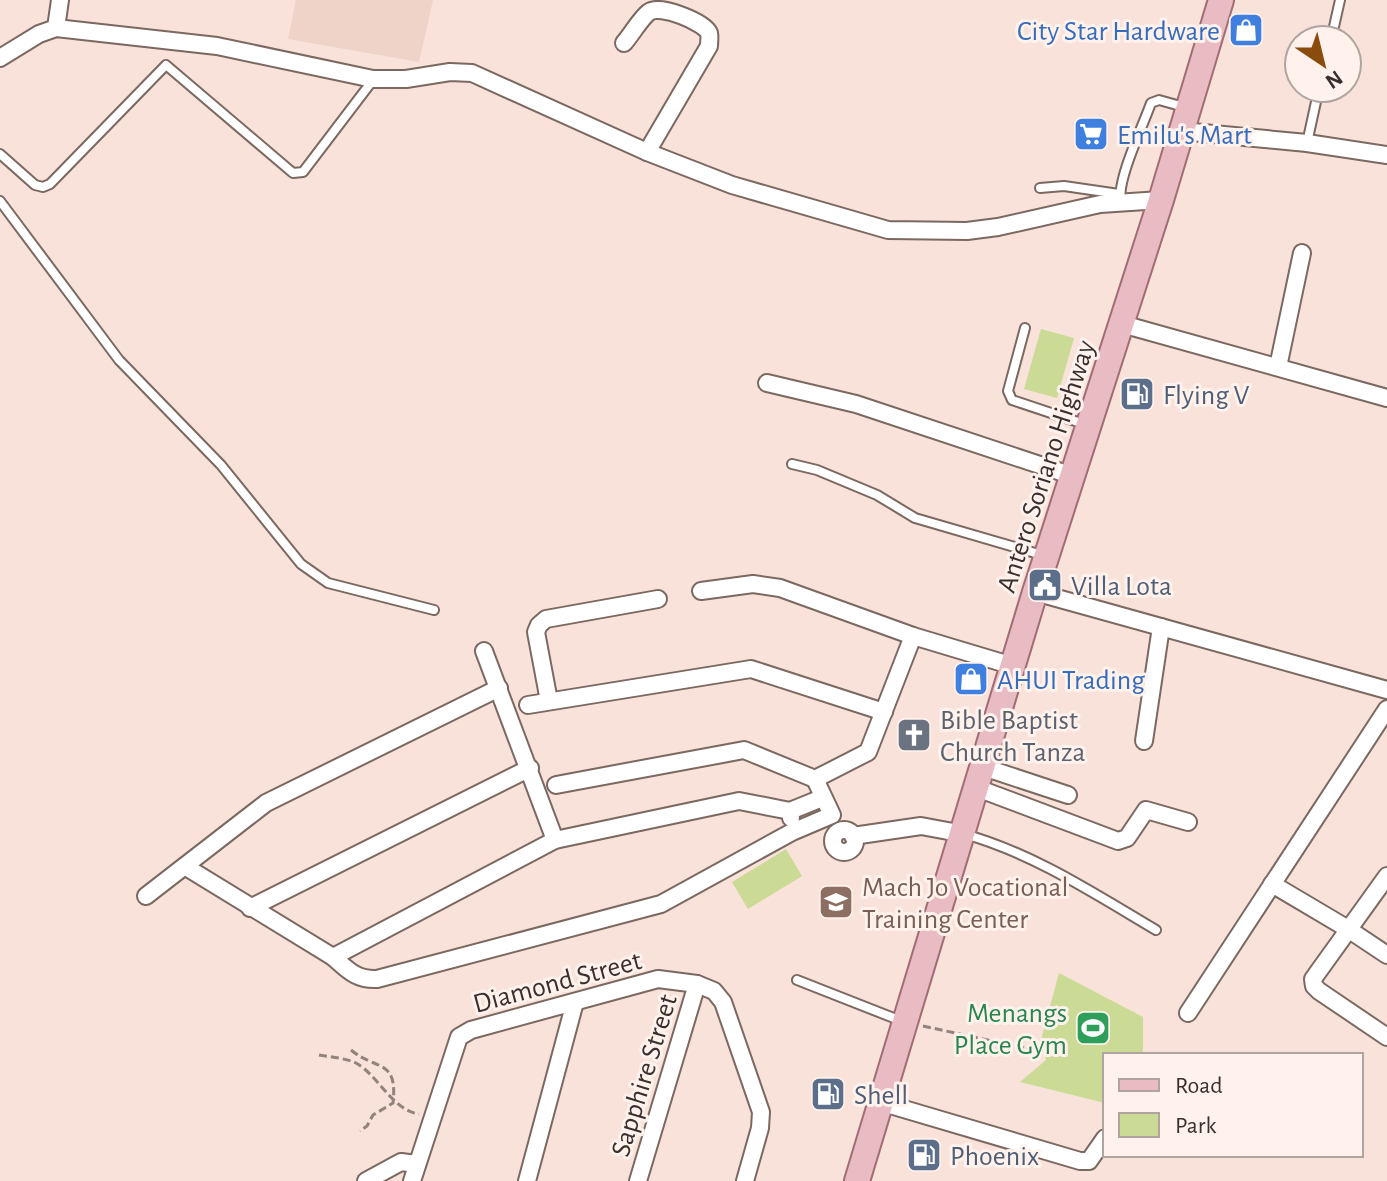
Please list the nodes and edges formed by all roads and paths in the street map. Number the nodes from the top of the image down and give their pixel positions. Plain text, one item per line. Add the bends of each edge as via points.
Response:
1 (60, 0) edge
2 (1221, 0) edge
3 (1340, 0) edge
4 (1335, 24) edge
5 (56, 28) junction
6 (624, 43) dead end
7 (0, 58) edge
8 (373, 79) junction
9 (1316, 104) edge
10 (1185, 120) junction
11 (1307, 143) junction
12 (647, 152) junction
13 (0, 154) edge
14 (1387, 155) edge
15 (1040, 188) dead end
16 (1120, 198) junction
17 (1161, 200) junction
18 (0, 201) edge
19 (1302, 253) dead end
20 (1122, 324) junction
21 (1025, 328) dead end
22 (1278, 367) junction
23 (767, 383) dead end
24 (1387, 398) edge
25 (1089, 426) junction
26 (792, 464) dead end
27 (1073, 476) junction
28 (1047, 556) junction
29 (701, 591) dead end
30 (1035, 592) junction
31 (658, 599) dead end
32 (434, 610) dead end
33 (1161, 627) junction
34 (913, 636) junction
35 (484, 651) dead end
36 (1013, 666) junction
37 (499, 688) junction
38 (1387, 690) edge
39 (549, 701) junction
40 (528, 705) dead end
41 (1387, 709) edge
42 (884, 712) junction
43 (1144, 741) dead end
44 (530, 768) junction
45 (980, 778) junction
46 (815, 779) junction
47 (556, 785) dead end
48 (1068, 795) dead end
49 (822, 798) junction
50 (790, 811) junction
51 (832, 815) junction
52 (1188, 822) dead end
53 (792, 832) junction
54 (964, 834) junction
55 (555, 840) junction
56 (186, 867) junction
57 (1387, 877) edge
58 (1272, 884) junction
59 (146, 896) dead end
60 (250, 908) junction
61 (1348, 929) junction
62 (1156, 930) dead end
63 (1387, 955) edge
64 (333, 957) junction
65 (797, 980) dead end
66 (697, 984) junction
67 (575, 1002) junction
68 (1188, 1013) dead end
69 (904, 1022) junction
70 (1387, 1037) edge
71 (1024, 1048) dead end
72 (351, 1050) dead end
73 (319, 1055) dead end
74 (394, 1098) junction
75 (880, 1102) junction
76 (435, 1114) junction
77 (360, 1131) dead end
78 (1103, 1141) edge
79 (417, 1164) junction
80 (366, 1181) edge
81 (412, 1181) edge
82 (527, 1181) edge
83 (638, 1181) edge
84 (745, 1181) edge
85 (857, 1181) edge

1 - 5 street
2 - 10 main road, Antero Soriano Highway
3 - 4 lane
5 - 7 street
5 - 8 street via 217,46
6 - 12 street via 656,9 709,33 709,46
8 - 12 street via 472,73
8 - 13 lane via 298,174 166,65 50,184 35,185
9 - 11 lane
10 - 11 street
10 - 16 lane via 1159,100 1151,103
10 - 17 main road, Antero Soriano Highway
11 - 14 street
12 - 16 street via 732,185 888,230 998,227
15 - 16 lane via 1064,186
16 - 17 street
17 - 20 main road, Antero Soriano Highway
18 - 32 lane via 119,360 221,465 301,564 328,583
19 - 22 street
20 - 22 street
20 - 25 main road, Antero Soriano Highway
21 - 25 lane via 1008,391 1012,400
22 - 24 street
23 - 27 street via 856,404
25 - 27 main road, Antero Soriano Highway
26 - 28 lane via 877,495 915,518
27 - 28 main road, Antero Soriano Highway
28 - 30 main road, Antero Soriano Highway
29 - 34 street via 765,584
30 - 33 street
30 - 36 main road, Antero Soriano Highway
31 - 39 street via 546,619 539,625
33 - 38 street
33 - 43 street
34 - 36 street
34 - 42 street
35 - 37 street
36 - 45 main road, Antero Soriano Highway
37 - 44 street
37 - 56 street via 266,803
39 - 40 street
39 - 42 street via 751,669
41 - 58 street
42 - 46 street via 868,752
44 - 55 street
44 - 60 street
45 - 48 street
45 - 52 street via 1118,841 1127,838 1146,810
45 - 54 main road, Antero Soriano Highway
46 - 47 street via 744,750
46 - 49 street
49 - 50 street
49 - 51 street
50 - 53 street
50 - 55 street via 739,801
51 - 53 street
51 - 54 street via 847,833 921,826
53 - 64 street via 661,904 377,979 354,976
54 - 62 lane via 1016,852
54 - 69 main road, Antero Soriano Highway
55 - 64 street
56 - 59 street
56 - 60 street
57 - 61 street
58 - 61 street
58 - 68 street
60 - 64 street
61 - 63 street
61 - 70 street via 1313,979 1314,986
65 - 69 lane
66 - 67 street, Diamond Street via 658,979
66 - 83 street, Sapphire Street
66 - 84 street via 719,996 758,1099 760,1128
67 - 76 street, Diamond Street via 459,1037
67 - 82 street
69 - 71 path
69 - 75 main road, Antero Soriano Highway
72 - 74 path via 392,1075
73 - 74 path via 356,1063
74 - 76 path via 414,1113
74 - 77 path
75 - 78 street via 1080,1161 1089,1161
75 - 85 main road, Antero Soriano Highway
76 - 79 street, Diamond Street
79 - 80 street via 401,1162
79 - 81 street, Diamond Street

